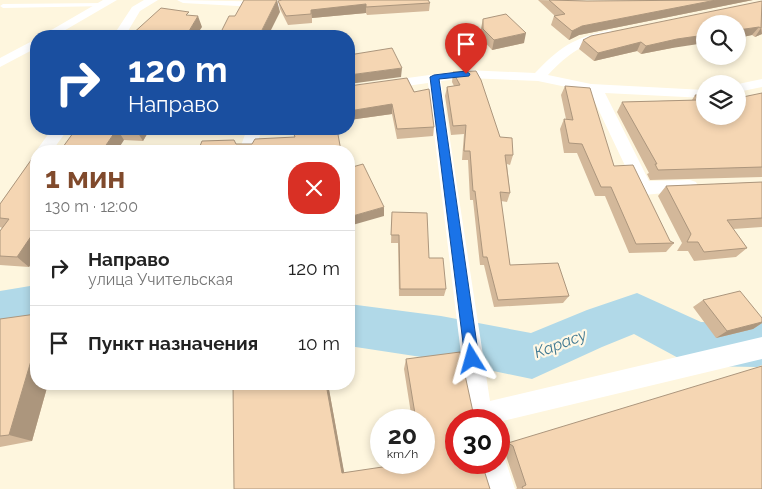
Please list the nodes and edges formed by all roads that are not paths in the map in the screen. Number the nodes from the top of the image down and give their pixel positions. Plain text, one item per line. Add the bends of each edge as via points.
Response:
1 (152, 0) edge
2 (183, 0) edge
3 (303, 0) edge
4 (108, 2) edge
5 (3, 6) dead end
6 (59, 30) edge
7 (123, 30) edge
8 (621, 32) edge
9 (30, 46) edge
10 (0, 63) edge
11 (434, 77) junction
12 (538, 77) junction
13 (762, 83) edge
14 (746, 86) edge
15 (355, 89) edge
16 (596, 89) junction
17 (696, 94) edge
18 (703, 186) edge
19 (644, 188) junction
20 (651, 204) edge
21 (762, 348) edge
22 (479, 409) edge
23 (510, 410) edge
24 (498, 474) edge
25 (502, 489) edge

1 - 7 street via 136,10
2 - 3 street via 275,5
4 - 5 lane
4 - 6 street
8 - 12 street via 583,40 568,47
9 - 10 street
11 - 12 street via 466,74
11 - 15 street
11 - 22 street
12 - 16 street
13 - 14 street
16 - 17 street
16 - 19 street
18 - 19 street
19 - 20 street
21 - 23 street
24 - 25 street

